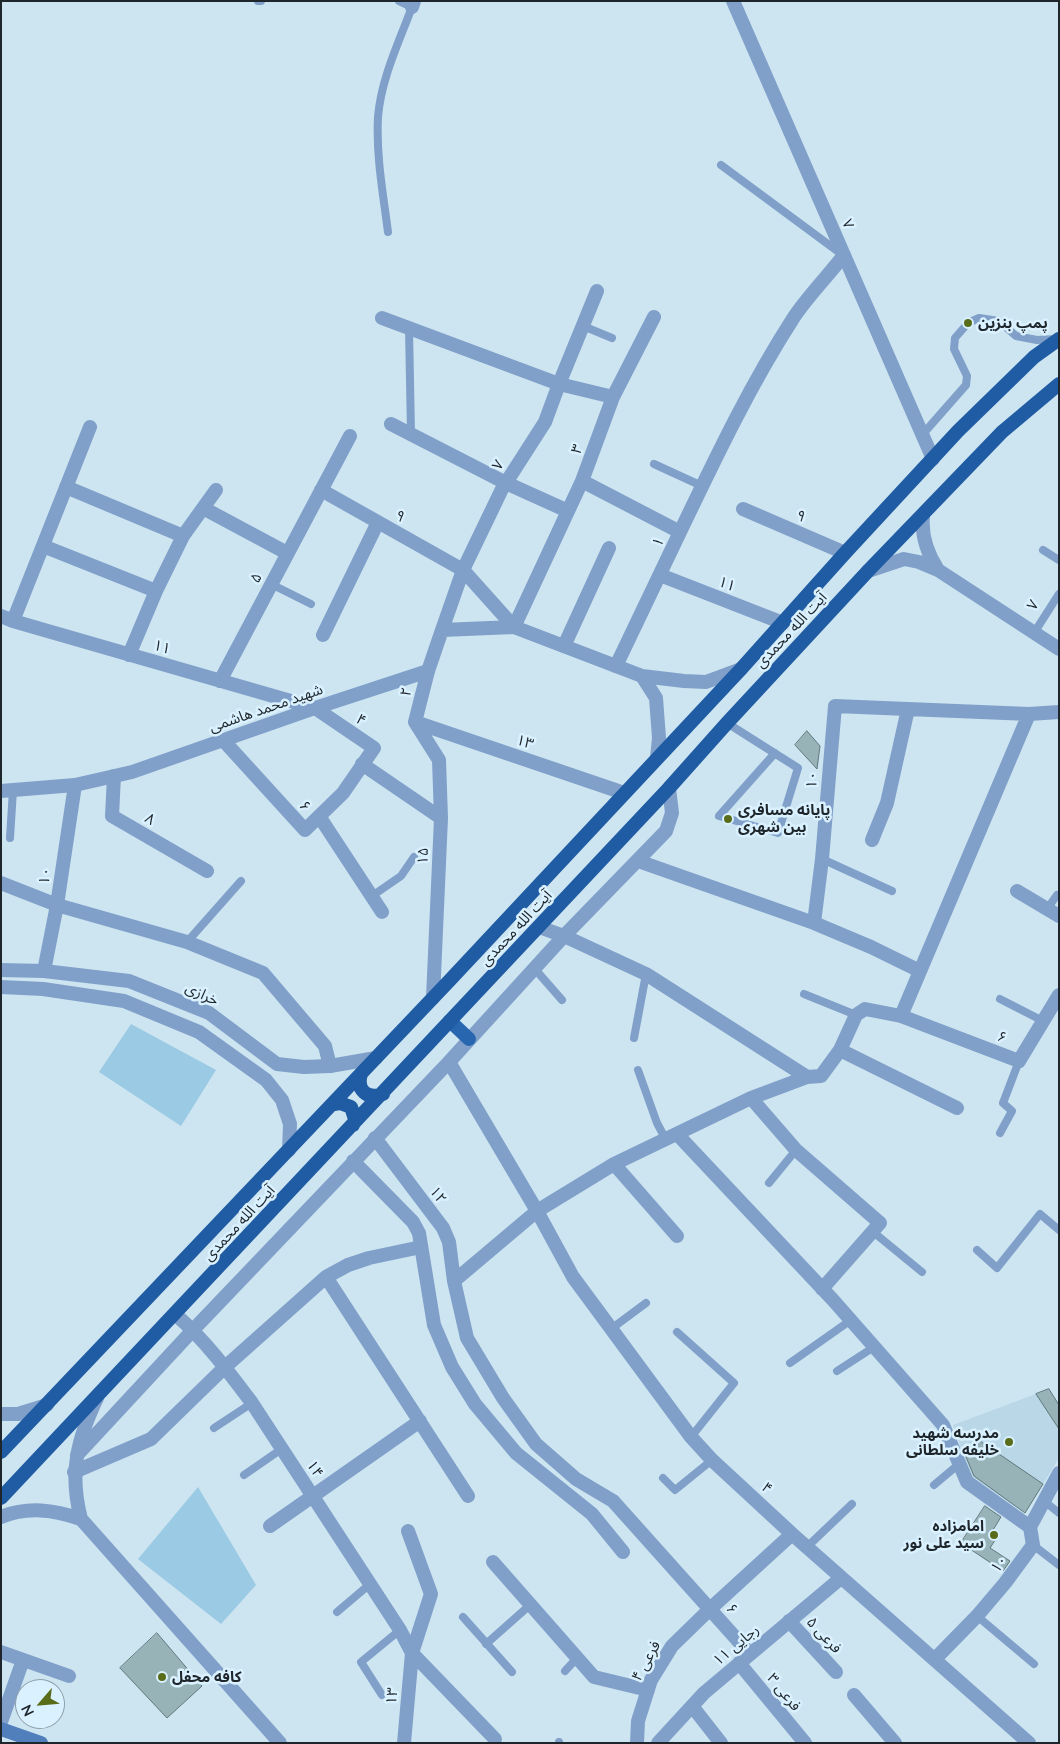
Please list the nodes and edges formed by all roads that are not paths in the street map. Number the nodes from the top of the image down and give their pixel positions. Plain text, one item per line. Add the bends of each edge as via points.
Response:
1 (733, 1) edge
2 (408, 3) edge
3 (721, 165) dead end
4 (388, 232) dead end
5 (844, 255) junction
6 (597, 291) dead end
7 (654, 316) dead end
8 (382, 318) dead end
9 (583, 326) junction
10 (409, 328) junction
11 (612, 338) dead end
12 (1059, 339) edge
13 (559, 384) junction
14 (1059, 384) edge
15 (613, 397) junction
16 (391, 424) dead end
17 (90, 427) dead end
18 (411, 434) junction
19 (922, 435) junction
20 (350, 436) dead end
21 (933, 459) junction
22 (654, 464) dead end
23 (582, 481) junction
24 (506, 483) junction
25 (702, 486) junction
26 (66, 487) junction
27 (216, 490) dead end
28 (321, 490) junction
29 (203, 508) junction
30 (744, 509) dead end
31 (568, 511) junction
32 (922, 516) junction
33 (378, 522) junction
34 (680, 532) junction
35 (183, 536) junction
36 (43, 546) junction
37 (609, 548) dead end
38 (1043, 550) dead end
39 (845, 553) junction
40 (287, 554) junction
41 (1059, 560) edge
42 (463, 570) junction
43 (938, 570) junction
44 (868, 571) junction
45 (660, 576) junction
46 (271, 584) junction
47 (156, 591) junction
48 (1059, 594) edge
49 (311, 604) dead end
50 (4, 618) edge
51 (783, 622) junction
52 (514, 627) junction
53 (442, 630) junction
54 (1034, 633) junction
55 (322, 635) dead end
56 (564, 646) junction
57 (1059, 649) edge
58 (129, 654) junction
59 (616, 666) junction
60 (741, 669) junction
61 (428, 671) junction
62 (642, 676) junction
63 (220, 681) junction
64 (315, 708) junction
65 (908, 709) junction
66 (1059, 712) edge
67 (1029, 714) junction
68 (415, 722) junction
69 (727, 722) junction
70 (222, 740) junction
71 (775, 753) junction
72 (657, 758) junction
73 (362, 764) junction
74 (114, 776) junction
75 (75, 785) junction
76 (669, 788) junction
77 (7, 790) edge
78 (624, 793) junction
79 (319, 816) junction
80 (440, 818) junction
81 (10, 838) dead end
82 (872, 840) dead end
83 (414, 856) dead end
84 (822, 859) junction
85 (638, 861) junction
86 (207, 870) dead end
87 (241, 881) dead end
88 (1, 883) edge
89 (892, 891) dead end
90 (1017, 891) dead end
91 (1057, 895) dead end
92 (372, 896) junction
93 (57, 905) junction
94 (382, 912) dead end
95 (1053, 913) edge
96 (814, 923) junction
97 (539, 927) junction
98 (564, 936) junction
99 (187, 942) junction
100 (534, 968) junction
101 (1, 970) edge
102 (44, 971) junction
103 (920, 971) junction
104 (646, 974) junction
105 (1, 987) edge
106 (804, 994) dead end
107 (1059, 995) edge
108 (433, 998) junction
109 (1000, 999) dead end
110 (562, 1000) dead end
111 (856, 1015) junction
112 (901, 1016) junction
113 (450, 1021) junction
114 (1044, 1021) junction
115 (634, 1038) dead end
116 (469, 1039) junction
117 (840, 1050) junction
118 (376, 1058) junction
119 (449, 1062) junction
120 (1019, 1062) junction
121 (330, 1066) junction
122 (638, 1070) dead end
123 (361, 1074) junction
124 (806, 1077) junction
125 (383, 1094) junction
126 (751, 1098) junction
127 (334, 1104) junction
128 (956, 1108) dead end
129 (353, 1125) junction
130 (1000, 1133) dead end
131 (671, 1136) junction
132 (374, 1138) junction
133 (289, 1150) junction
134 (796, 1150) junction
135 (353, 1160) junction
136 (614, 1164) junction
137 (769, 1183) dead end
138 (537, 1211) junction
139 (1059, 1230) edge
140 (872, 1231) junction
141 (677, 1236) dead end
142 (422, 1247) junction
143 (977, 1250) dead end
144 (922, 1272) dead end
145 (326, 1277) junction
146 (454, 1281) junction
147 (822, 1289) junction
148 (646, 1303) dead end
149 (175, 1314) junction
150 (851, 1320) junction
151 (611, 1329) junction
152 (193, 1330) junction
153 (677, 1332) dead end
154 (874, 1347) junction
155 (790, 1363) dead end
156 (225, 1367) junction
157 (837, 1371) dead end
158 (98, 1397) junction
159 (252, 1403) junction
160 (47, 1404) junction
161 (1, 1414) edge
162 (420, 1422) junction
163 (214, 1428) dead end
164 (691, 1437) junction
165 (283, 1448) junction
166 (1, 1452) edge
167 (77, 1455) junction
168 (712, 1460) junction
169 (959, 1464) junction
170 (74, 1472) junction
171 (1059, 1473) edge
172 (244, 1475) dead end
173 (663, 1478) dead end
174 (934, 1485) dead end
175 (468, 1496) dead end
176 (313, 1497) junction
177 (1, 1498) edge
178 (613, 1501) junction
179 (1044, 1501) junction
180 (852, 1504) dead end
181 (1059, 1513) edge
182 (592, 1514) junction
183 (1, 1517) edge
184 (80, 1519) junction
185 (270, 1526) dead end
186 (1030, 1527) junction
187 (408, 1531) dead end
188 (792, 1534) junction
189 (1033, 1545) junction
190 (808, 1546) junction
191 (623, 1552) dead end
192 (493, 1562) dead end
193 (1059, 1565) edge
194 (841, 1578) junction
195 (370, 1584) junction
196 (530, 1605) junction
197 (710, 1609) junction
198 (337, 1612) dead end
199 (977, 1616) junction
200 (463, 1617) dead end
201 (789, 1621) junction
202 (400, 1630) junction
203 (486, 1644) junction
204 (1, 1652) edge
205 (412, 1653) junction
206 (577, 1658) junction
207 (744, 1658) junction
208 (935, 1659) junction
209 (23, 1660) junction
210 (1034, 1664) dead end
211 (565, 1671) dead end
212 (512, 1672) dead end
213 (836, 1672) dead end
214 (70, 1676) dead end
215 (648, 1690) junction
216 (382, 1695) dead end
217 (854, 1695) dead end
218 (692, 1706) junction
219 (1, 1722) edge
220 (1, 1729) edge
221 (495, 1739) dead end
222 (41, 1743) edge
223 (280, 1743) edge
224 (404, 1743) edge
225 (637, 1743) edge
226 (658, 1743) edge
227 (721, 1743) edge
228 (805, 1743) edge
229 (895, 1743) edge
230 (1029, 1743) edge

1 - 5 street, ۷
2 - 4 lane via 378,115 378,159
3 - 5 lane
5 - 19 street, ۷
5 - 25 street via 795,316 761,372
6 - 9 street, ۷
7 - 15 street, ۳
8 - 10 street
9 - 11 lane
9 - 13 street, ۷
10 - 13 street
10 - 18 lane
12 - 19 lane via 1037,340 1016,336 992,320 979,318 968,323 955,338 954,349 968,376 966,386
12 - 21 highway, آیت الله محمدی via 1034,357
13 - 15 street
13 - 24 street, ۷ via 545,422
14 - 32 highway, آیت الله محمدی via 1002,432
15 - 23 street, ۳
16 - 18 street
17 - 26 street
18 - 24 street
19 - 21 street, ۷
20 - 28 street, ۵
21 - 39 highway, آیت الله محمدی
22 - 25 lane
23 - 31 street, ۳
23 - 34 street, ۱
24 - 31 street
24 - 42 street, ۷
25 - 34 street
26 - 35 street
26 - 36 street
27 - 29 street
28 - 33 street, ۹
28 - 40 street, ۵
29 - 35 street
29 - 40 street
30 - 39 street, ۹
31 - 52 street
32 - 43 street via 923,536
32 - 44 highway, آیت الله محمدی
33 - 42 street, ۹
33 - 55 street
34 - 45 street, ۱
35 - 47 street
36 - 47 street
36 - 50 street
37 - 56 street
38 - 41 lane
39 - 51 highway, آیت الله محمدی
40 - 46 street, ۵
42 - 52 street
42 - 53 street, ۷
43 - 44 street via 904,559
43 - 54 street
44 - 69 highway, آیت الله محمدی
45 - 51 street, ۱۱
45 - 59 street, ۱
46 - 49 lane
46 - 63 street, ۵
47 - 58 street
48 - 54 lane, ۷
50 - 58 street, ۱۱
51 - 60 highway, آیت الله محمدی
52 - 53 street
52 - 56 street
53 - 61 street
54 - 57 street
56 - 59 street
58 - 63 street, ۱۱
59 - 62 street
60 - 62 street via 706,682
60 - 72 highway, آیت الله محمدی
61 - 64 street, شهید محمد هاشمی
61 - 68 street, ۲
62 - 72 street via 656,698
63 - 64 street, ۱۱
64 - 70 street, شهید محمد هاشمی
64 - 73 street, ۴ via 374,748
65 - 67 street, ۱۰
65 - 82 street via 887,803
65 - 84 street, ۱۰ via 835,706
66 - 67 street, ۱۰
67 - 103 street
68 - 78 street, ۱۳
68 - 80 street, ۱۵ via 439,760
69 - 71 lane
69 - 76 highway, آیت الله محمدی
70 - 74 street, شهید محمد هاشمی
70 - 79 street, ۶ via 305,830
71 - 71 lane via 725,809 719,816 778,833 798,768
72 - 78 highway, آیت الله محمدی
73 - 79 street, ۶ via 343,793
73 - 80 street
74 - 75 street, شهید محمد هاشمی
74 - 86 street, ۸ via 112,816
75 - 77 street, شهید محمد هاشمی
75 - 93 street, ۱۰
76 - 85 street via 672,813 666,831
76 - 97 highway, آیت الله محمدی
77 - 81 lane
78 - 108 highway, آیت الله محمدی
79 - 92 street
80 - 108 street, ۱۵
83 - 92 lane via 401,876
84 - 89 lane
84 - 96 street, ۱۰
85 - 96 street
85 - 98 street
87 - 99 lane
88 - 93 street
90 - 95 street
91 - 95 lane
92 - 94 street
93 - 99 street
93 - 102 street, ۱۰
96 - 103 street
97 - 98 street
97 - 113 highway, آیت الله محمدی
98 - 100 street
98 - 104 street
99 - 121 street via 263,973 324,1046
100 - 110 lane
100 - 116 street
101 - 102 street, خرازی
102 - 121 street, خرازی via 129,981 209,1012 277,1064
103 - 112 street
104 - 115 lane
104 - 124 street
105 - 133 street via 43,989 124,1001 199,1032 266,1080 282,1100 290,1124
106 - 111 lane
107 - 114 street, ۶
108 - 118 highway, آیت الله محمدی
109 - 114 lane
111 - 112 street, ۶ via 865,1009
111 - 117 street
112 - 120 street, ۶
113 - 116 main road
113 - 125 highway, آیت الله محمدی
114 - 120 street, ۶
116 - 119 street
117 - 124 street via 821,1076
117 - 128 street
118 - 121 street, خرازی
118 - 123 highway, آیت الله محمدی
119 - 132 street
119 - 138 street, ۴
120 - 130 lane via 1003,1103 1012,1111
122 - 131 lane via 657,1123
123 - 125 highway via 360,1087 364,1093 370,1096
123 - 127 highway, آیت الله محمدی
124 - 126 street
125 - 129 highway, آیت الله محمدی
126 - 131 street
126 - 134 street
127 - 129 highway via 340,1102 351,1107 355,1119
127 - 133 highway, آیت الله محمدی
129 - 149 highway, آیت الله محمدی
131 - 136 street
131 - 147 street
132 - 135 street
132 - 146 street, ۱۲ via 443,1228 449,1242
133 - 160 highway, آیت الله محمدی
134 - 137 lane
134 - 140 street via 880,1223
135 - 142 street via 413,1222
135 - 152 street
136 - 138 street
136 - 141 street
138 - 146 street
138 - 151 street, ۴ via 573,1277
139 - 143 lane via 1040,1214 996,1268
140 - 144 lane
140 - 147 street
142 - 145 street via 370,1258
142 - 182 street via 434,1325 452,1367 470,1396 516,1453
145 - 156 street
145 - 162 street
146 - 178 street, ۱۲ via 467,1338 519,1421 536,1444 576,1479
147 - 150 street
148 - 151 lane
149 - 152 street, ۱۴
149 - 158 highway, آیت الله محمدی
150 - 154 street
150 - 155 lane
151 - 164 street, ۴
152 - 156 street, ۱۴
152 - 167 street
153 - 164 lane via 734,1383
154 - 157 lane
154 - 169 street via 943,1425
156 - 159 street, ۱۴
156 - 170 street via 151,1439
158 - 167 street via 84,1424
158 - 177 highway, آیت الله محمدی
159 - 163 lane
159 - 165 street, ۱۴
160 - 161 street via 18,1414
160 - 166 highway, آیت الله محمدی
162 - 175 street
162 - 176 street
164 - 168 street, ۴
165 - 172 lane
165 - 176 street, ۱۴
167 - 170 street
168 - 173 lane via 675,1490
168 - 188 street, ۴
169 - 174 lane
169 - 186 street via 967,1482
170 - 184 street
171 - 179 street
176 - 185 street
176 - 195 street, ۱۴
178 - 182 street
178 - 197 street, ۶
179 - 181 lane
179 - 186 street
180 - 190 lane
182 - 191 street
183 - 184 street via 33,1510 58,1512
184 - 223 street
186 - 189 street
187 - 205 street, ۱۳ via 431,1594
188 - 190 street, ۴
188 - 197 street, فرعی ۴
189 - 193 lane
189 - 199 street, ۱۰
190 - 194 street, ۴
192 - 196 street
194 - 201 street, رجایی ۱۱
194 - 208 street, ۴
195 - 198 lane
195 - 202 street, ۱۴
196 - 203 lane
196 - 206 street
197 - 207 street, ۶
197 - 215 street, فرعی ۴ via 672,1646
199 - 208 street, ۱۰
199 - 210 lane
200 - 203 lane
201 - 207 street, رجایی ۱۱
201 - 213 street, فرعی ۵
202 - 205 street, ۱۴
202 - 216 lane via 361,1662
203 - 212 lane
204 - 209 street
205 - 221 street, ۱۴
205 - 224 street, ۱۳
206 - 211 lane
206 - 215 street via 594,1677
207 - 218 street, رجایی ۱۱
207 - 228 street, فرعی ۳
208 - 230 street, ۴
209 - 214 street
209 - 219 street
215 - 225 street, فرعی ۴ via 638,1721
217 - 229 street
218 - 226 street, رجایی ۱۱
218 - 227 street
220 - 222 main road

